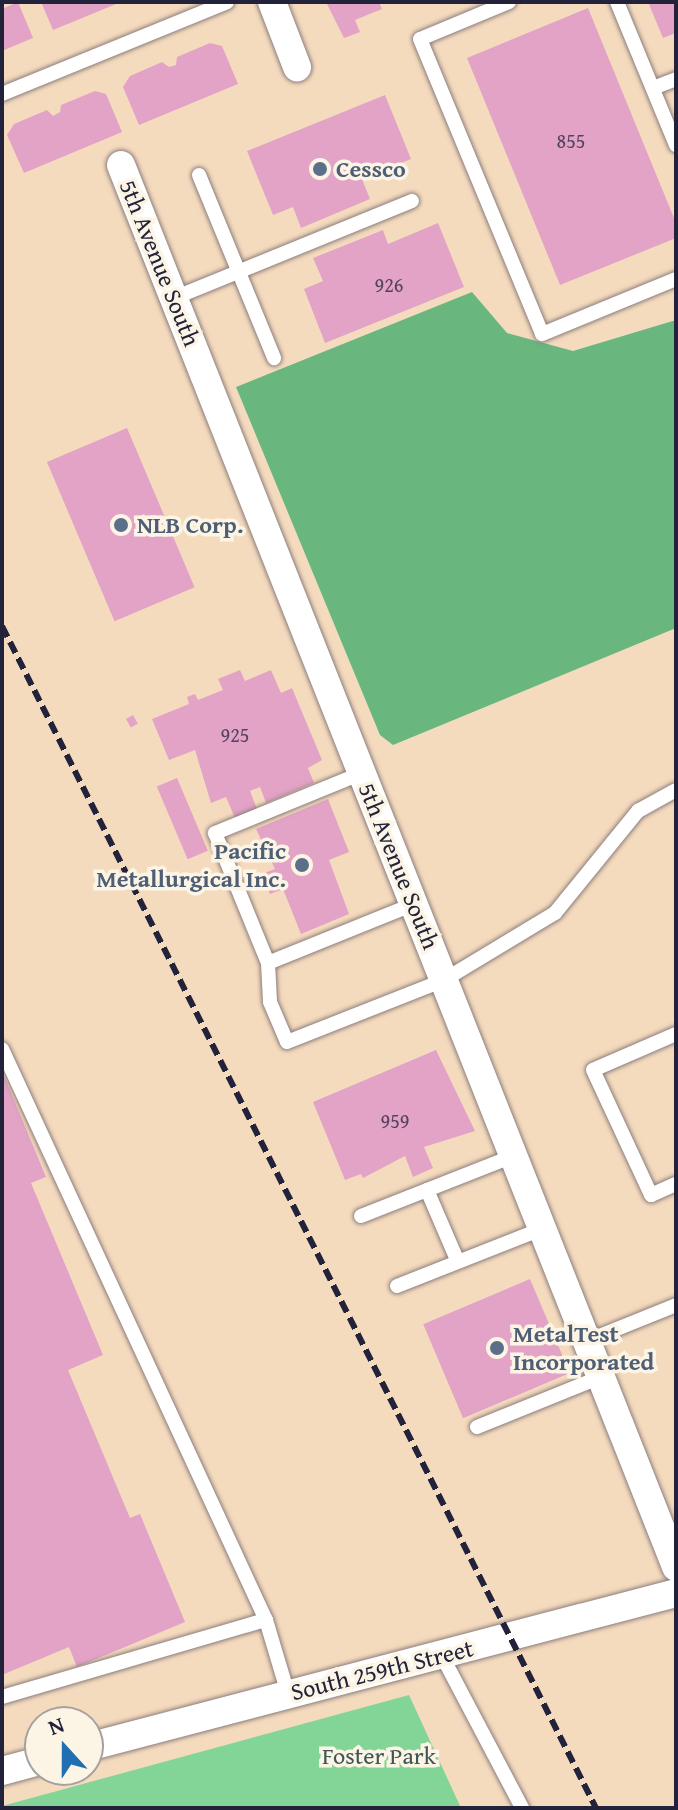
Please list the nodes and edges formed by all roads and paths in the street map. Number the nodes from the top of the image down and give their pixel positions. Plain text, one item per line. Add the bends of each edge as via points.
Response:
1 (227, 2) edge
2 (272, 2) edge
3 (509, 2) edge
4 (617, 2) edge
5 (297, 67) dead end
6 (676, 79) edge
7 (653, 88) junction
8 (2, 94) edge
9 (676, 145) edge
10 (121, 165) dead end
11 (199, 175) dead end
12 (412, 201) dead end
13 (238, 272) junction
14 (676, 279) edge
15 (174, 298) junction
16 (274, 358) dead end
17 (362, 773) junction
18 (676, 790) edge
19 (414, 904) junction
20 (268, 963) junction
21 (444, 980) junction
22 (676, 1034) edge
23 (2, 1049) edge
24 (513, 1156) junction
25 (676, 1184) edge
26 (427, 1190) junction
27 (361, 1216) dead end
28 (542, 1229) junction
29 (458, 1262) junction
30 (397, 1286) dead end
31 (676, 1305) edge
32 (587, 1341) junction
33 (601, 1377) junction
34 (477, 1427) dead end
35 (676, 1567) edge
36 (676, 1594) edge
37 (266, 1620) junction
38 (442, 1656) junction
39 (288, 1694) junction
40 (2, 1697) edge
41 (104, 1743) edge
42 (24, 1765) edge
43 (2, 1771) edge
44 (522, 1808) edge

1 - 8 lane
2 - 5 street
3 - 14 lane via 420,39 542,334
4 - 7 lane
6 - 7 lane
7 - 9 lane
10 - 15 street, 5th Avenue South
11 - 13 lane
12 - 13 lane
13 - 15 lane
13 - 16 lane
15 - 17 street, 5th Avenue South
17 - 19 street, 5th Avenue South
17 - 20 lane via 215,833
18 - 21 lane via 638,811 555,913
19 - 20 lane
19 - 21 street, 5th Avenue South
20 - 21 lane via 270,1002 287,1042
21 - 24 street, 5th Avenue South
22 - 25 lane via 593,1070 651,1195
23 - 37 lane
24 - 26 lane
24 - 28 street, 5th Avenue South
26 - 27 lane
26 - 29 lane
28 - 29 lane
28 - 32 street, 5th Avenue South
29 - 30 lane
31 - 32 lane
32 - 33 street, 5th Avenue South
33 - 34 lane
33 - 35 street, 5th Avenue South
36 - 38 street, South 259th Street
37 - 39 lane
37 - 40 lane
38 - 39 street, South 259th Street
38 - 44 lane
39 - 41 street, South 259th Street
42 - 43 street

